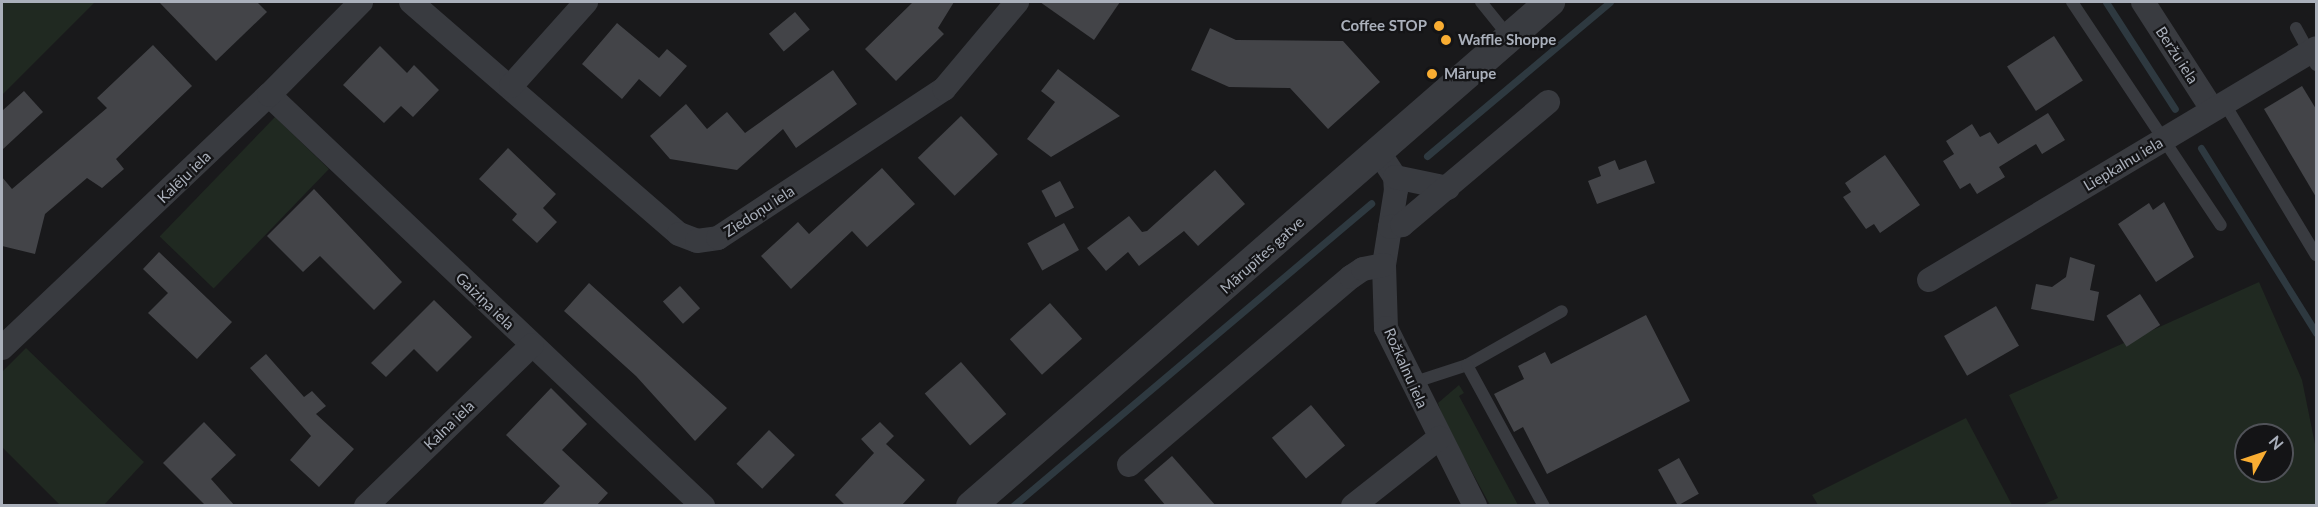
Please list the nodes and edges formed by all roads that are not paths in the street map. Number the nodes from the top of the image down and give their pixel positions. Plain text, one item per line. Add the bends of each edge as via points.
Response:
1 (361, 2) edge
2 (411, 2) edge
3 (586, 2) edge
4 (1017, 2) edge
5 (1481, 2) edge
6 (1550, 2) edge
7 (2072, 2) edge
8 (2143, 2) edge
9 (2296, 28) dead end
10 (1510, 38) junction
11 (2314, 55) edge
12 (511, 86) junction
13 (269, 95) junction
14 (1548, 102) dead end
15 (2218, 105) junction
16 (2164, 140) junction
17 (1378, 151) junction
18 (1395, 177) junction
19 (1448, 188) junction
20 (2221, 225) dead end
21 (1390, 227) junction
22 (2316, 255) edge
23 (1384, 266) junction
24 (1929, 280) dead end
25 (1563, 311) dead end
26 (532, 345) junction
27 (2, 348) edge
28 (1467, 365) junction
29 (1410, 383) junction
30 (1439, 438) junction
31 (1129, 465) dead end
32 (366, 506) edge
33 (703, 506) edge
34 (971, 506) edge
35 (1353, 506) edge
36 (1476, 506) edge
37 (1544, 506) edge

1 - 13 street, Kalēju iela
2 - 12 street, Ziedoņu iela
3 - 12 street
4 - 12 street, Ziedoņu iela via 944,89 718,238 697,241 679,234
5 - 10 lane
6 - 10 street, Mārupītes gatve
7 - 16 lane
8 - 15 street, Beržu iela
9 - 11 lane
10 - 17 street, Mārupītes gatve
11 - 15 street, Liepkalnu iela
13 - 26 street, Gaiziņa iela
13 - 27 street, Kalēju iela
14 - 19 street
15 - 16 street, Liepkalnu iela
15 - 22 lane
16 - 20 lane
16 - 24 street, Liepkalnu iela
17 - 18 street
17 - 34 street, Mārupītes gatve
18 - 19 street
18 - 21 street, Rožkalnu iela
19 - 21 street via 1402,225
21 - 23 street, Rožkalnu iela
23 - 29 street, Rožkalnu iela via 1386,328
23 - 31 street via 1363,269 1351,277
25 - 28 lane
26 - 32 street, Kalna iela
26 - 33 street, Gaiziņa iela
28 - 29 lane
28 - 37 lane
29 - 30 street, Rožkalnu iela
30 - 35 street
30 - 36 street, Rožkalnu iela

